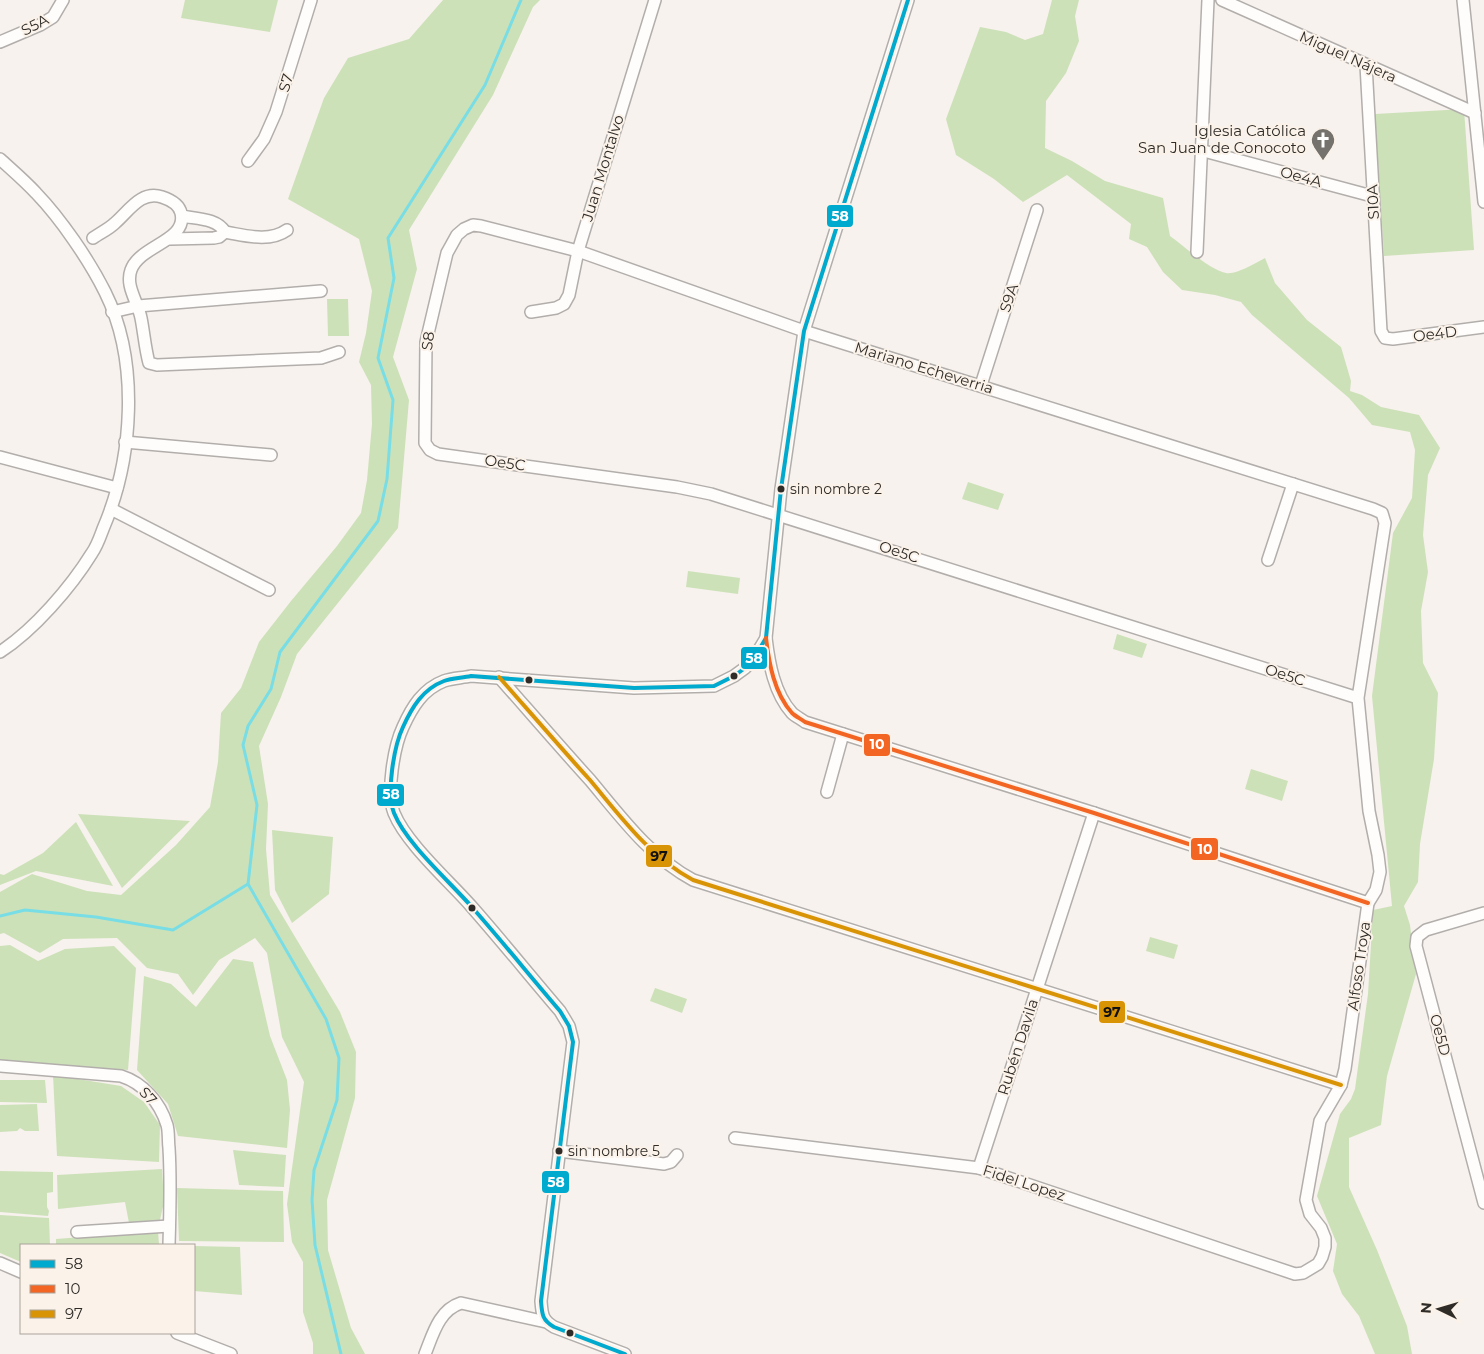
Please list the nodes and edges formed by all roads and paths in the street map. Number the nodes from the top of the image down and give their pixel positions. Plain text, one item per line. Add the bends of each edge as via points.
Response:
1 (63, 0) edge
2 (311, 0) edge
3 (655, 0) edge
4 (908, 0) edge
5 (1208, 0) edge
6 (1222, 0) edge
7 (1463, 0) edge
8 (0, 42) edge
9 (1366, 65) junction
10 (1475, 113) junction
11 (1200, 150) junction
12 (0, 159) edge
13 (248, 161) dead end
14 (1483, 180) edge
15 (1372, 196) junction
16 (1484, 202) edge
17 (1037, 210) dead end
18 (182, 216) junction
19 (287, 230) dead end
20 (224, 232) junction
21 (457, 235) joint
22 (93, 238) dead end
23 (170, 239) junction
24 (578, 251) junction
25 (1197, 252) dead end
26 (321, 291) dead end
27 (138, 306) junction
28 (112, 312) junction
29 (530, 312) dead end
30 (1484, 327) edge
31 (804, 331) junction
32 (1385, 338) joint
33 (339, 352) dead end
34 (981, 385) junction
35 (125, 442) junction
36 (430, 450) joint
37 (271, 455) dead end
38 (0, 457) edge
39 (1293, 484) junction
40 (117, 488) junction
41 (111, 510) junction
42 (778, 514) junction
43 (1385, 523) joint
44 (1268, 560) dead end
45 (269, 590) dead end
46 (766, 638) junction
47 (0, 652) edge
48 (499, 677) junction
49 (1358, 698) junction
50 (843, 734) junction
51 (827, 792) dead end
52 (1094, 813) junction
53 (1368, 903) junction
54 (1484, 913) edge
55 (1037, 990) junction
56 (0, 1066) edge
57 (1341, 1085) junction
58 (735, 1138) dead end
59 (559, 1151) junction
60 (677, 1155) dead end
61 (979, 1168) junction
62 (1484, 1203) edge
63 (169, 1226) junction
64 (77, 1232) dead end
65 (169, 1244) edge
66 (0, 1263) edge
67 (20, 1272) edge
68 (1303, 1273) joint
69 (546, 1322) junction
70 (180, 1334) edge
71 (231, 1354) edge
72 (425, 1354) edge
73 (625, 1354) edge

1 - 8 street, S5A via 52,17
2 - 13 street, S7 via 276,112 264,139
3 - 24 street, Juan Montalvo
4 - 31 street
5 - 11 street
6 - 9 street, Miguel Nájera
7 - 10 street
9 - 10 street, Miguel Nájera
9 - 15 street, S10A
10 - 14 street
11 - 15 street, Oe4A
11 - 25 street
12 - 28 street via 36,192 62,225 106,293
14 - 16 street
15 - 32 street, S10A via 1381,331
17 - 34 street, S9A
18 - 20 street via 215,222
18 - 22 street via 179,207 170,199 156,195 141,198 114,224
18 - 23 street via 180,227
19 - 20 street via 280,235 266,237
20 - 23 street via 214,238
21 - 24 street, Mariano Echeverria via 472,225 481,226
21 - 36 street, S8 via 447,253 426,342 425,443
23 - 27 street via 147,251 131,271 132,292
24 - 29 street, Juan Montalvo via 564,304
24 - 31 street, Mariano Echeverria
26 - 27 street
27 - 28 street
27 - 33 street via 149,363 157,365 321,358
28 - 35 street via 127,372
30 - 32 street, Oe4D
31 - 34 street, Mariano Echeverria
31 - 42 street
34 - 39 street, Mariano Echeverria
35 - 37 street
35 - 40 street
36 - 42 street, Oe5C via 438,454 677,486
38 - 40 street
39 - 43 street, Mariano Echeverria via 1373,509 1382,513
39 - 44 street
40 - 41 street
41 - 45 street
41 - 47 street via 93,552 60,598
42 - 46 street
42 - 49 street, Oe5C
43 - 49 street, Alfoso Troya
46 - 48 street via 745,668 714,686 634,688
46 - 50 street via 772,674 792,713 805,722
48 - 55 street via 632,830 675,871 693,880
48 - 59 street via 471,676 445,680 426,691 412,708 400,732 393,759 391,789 394,812 408,836 560,1011 569,1026 573,1042
49 - 53 street, Alfoso Troya via 1369,811 1380,872 1376,890
50 - 51 street
50 - 52 street
52 - 53 street
52 - 55 street, Rubén Davila
53 - 57 street, Alfoso Troya
54 - 62 street, Oe5D via 1426,930 1417,936 1416,946
55 - 57 street
55 - 61 street, Rubén Davila
56 - 63 street, S7 via 121,1076 150,1093 167,1126
57 - 68 street, Alfoso Troya via 1320,1121 1306,1200 1324,1238 1322,1257 1318,1264
58 - 61 street, Fidel Lopez
59 - 60 street via 664,1164
59 - 69 street via 540,1301
61 - 68 street, Fidel Lopez via 1295,1274
63 - 64 street
63 - 65 street, S7
66 - 67 street
69 - 72 street via 461,1303 445,1312
69 - 73 street
70 - 71 street

